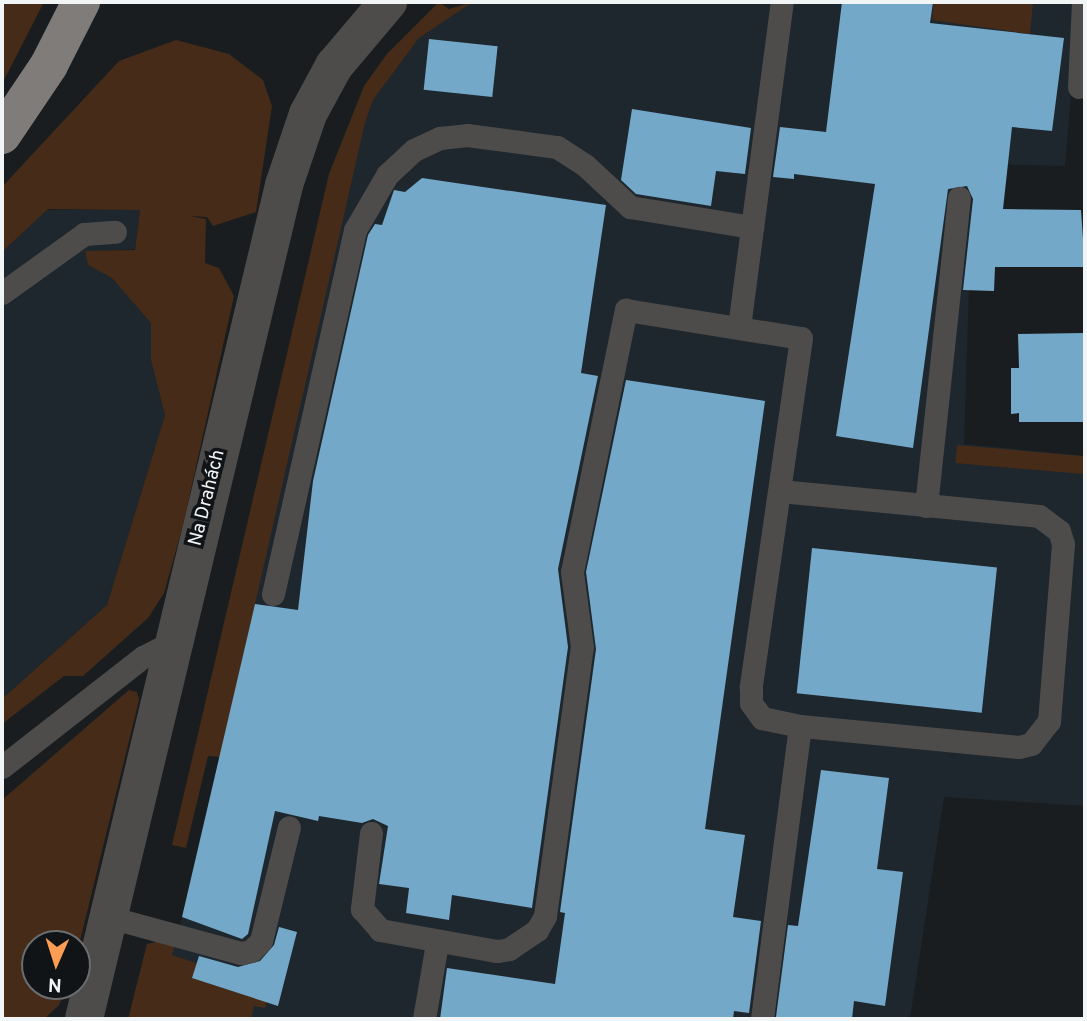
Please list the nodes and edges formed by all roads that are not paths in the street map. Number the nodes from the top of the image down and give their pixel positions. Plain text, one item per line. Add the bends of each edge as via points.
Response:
1 (81, 2) edge
2 (388, 2) edge
3 (782, 2) edge
4 (1083, 2) edge
5 (1079, 87) dead end
6 (2, 135) edge
7 (959, 198) dead end
8 (752, 227) junction
9 (115, 232) dead end
10 (2, 293) edge
11 (739, 327) junction
12 (780, 491) junction
13 (926, 506) junction
14 (273, 594) dead end
15 (173, 642) junction
16 (800, 726) junction
17 (2, 767) edge
18 (289, 827) dead end
19 (371, 833) dead end
20 (109, 917) junction
21 (437, 943) junction
22 (83, 1019) edge
23 (424, 1019) edge
24 (762, 1019) edge

1 - 6 main road via 49,65
2 - 15 street, Na Drahách via 334,66 297,143
3 - 8 lane
4 - 5 lane
7 - 13 lane
8 - 11 lane
8 - 14 lane via 630,207 601,185 585,165 557,148 467,135 440,138 414,150 387,175 355,230
9 - 10 lane via 84,234
11 - 12 lane via 801,338
11 - 21 lane via 626,310 572,572 582,647 545,916 537,930 509,949 483,951
12 - 13 lane
12 - 16 lane via 751,703 768,721
13 - 16 lane via 1039,516 1059,531 1063,555 1045,730 1031,744 1019,747
15 - 17 lane via 143,657
15 - 20 street, Na Drahách
16 - 24 lane
18 - 20 lane via 255,949 241,953
19 - 21 lane via 361,898 368,919 395,935
20 - 22 street, Na Drahách
21 - 23 lane

